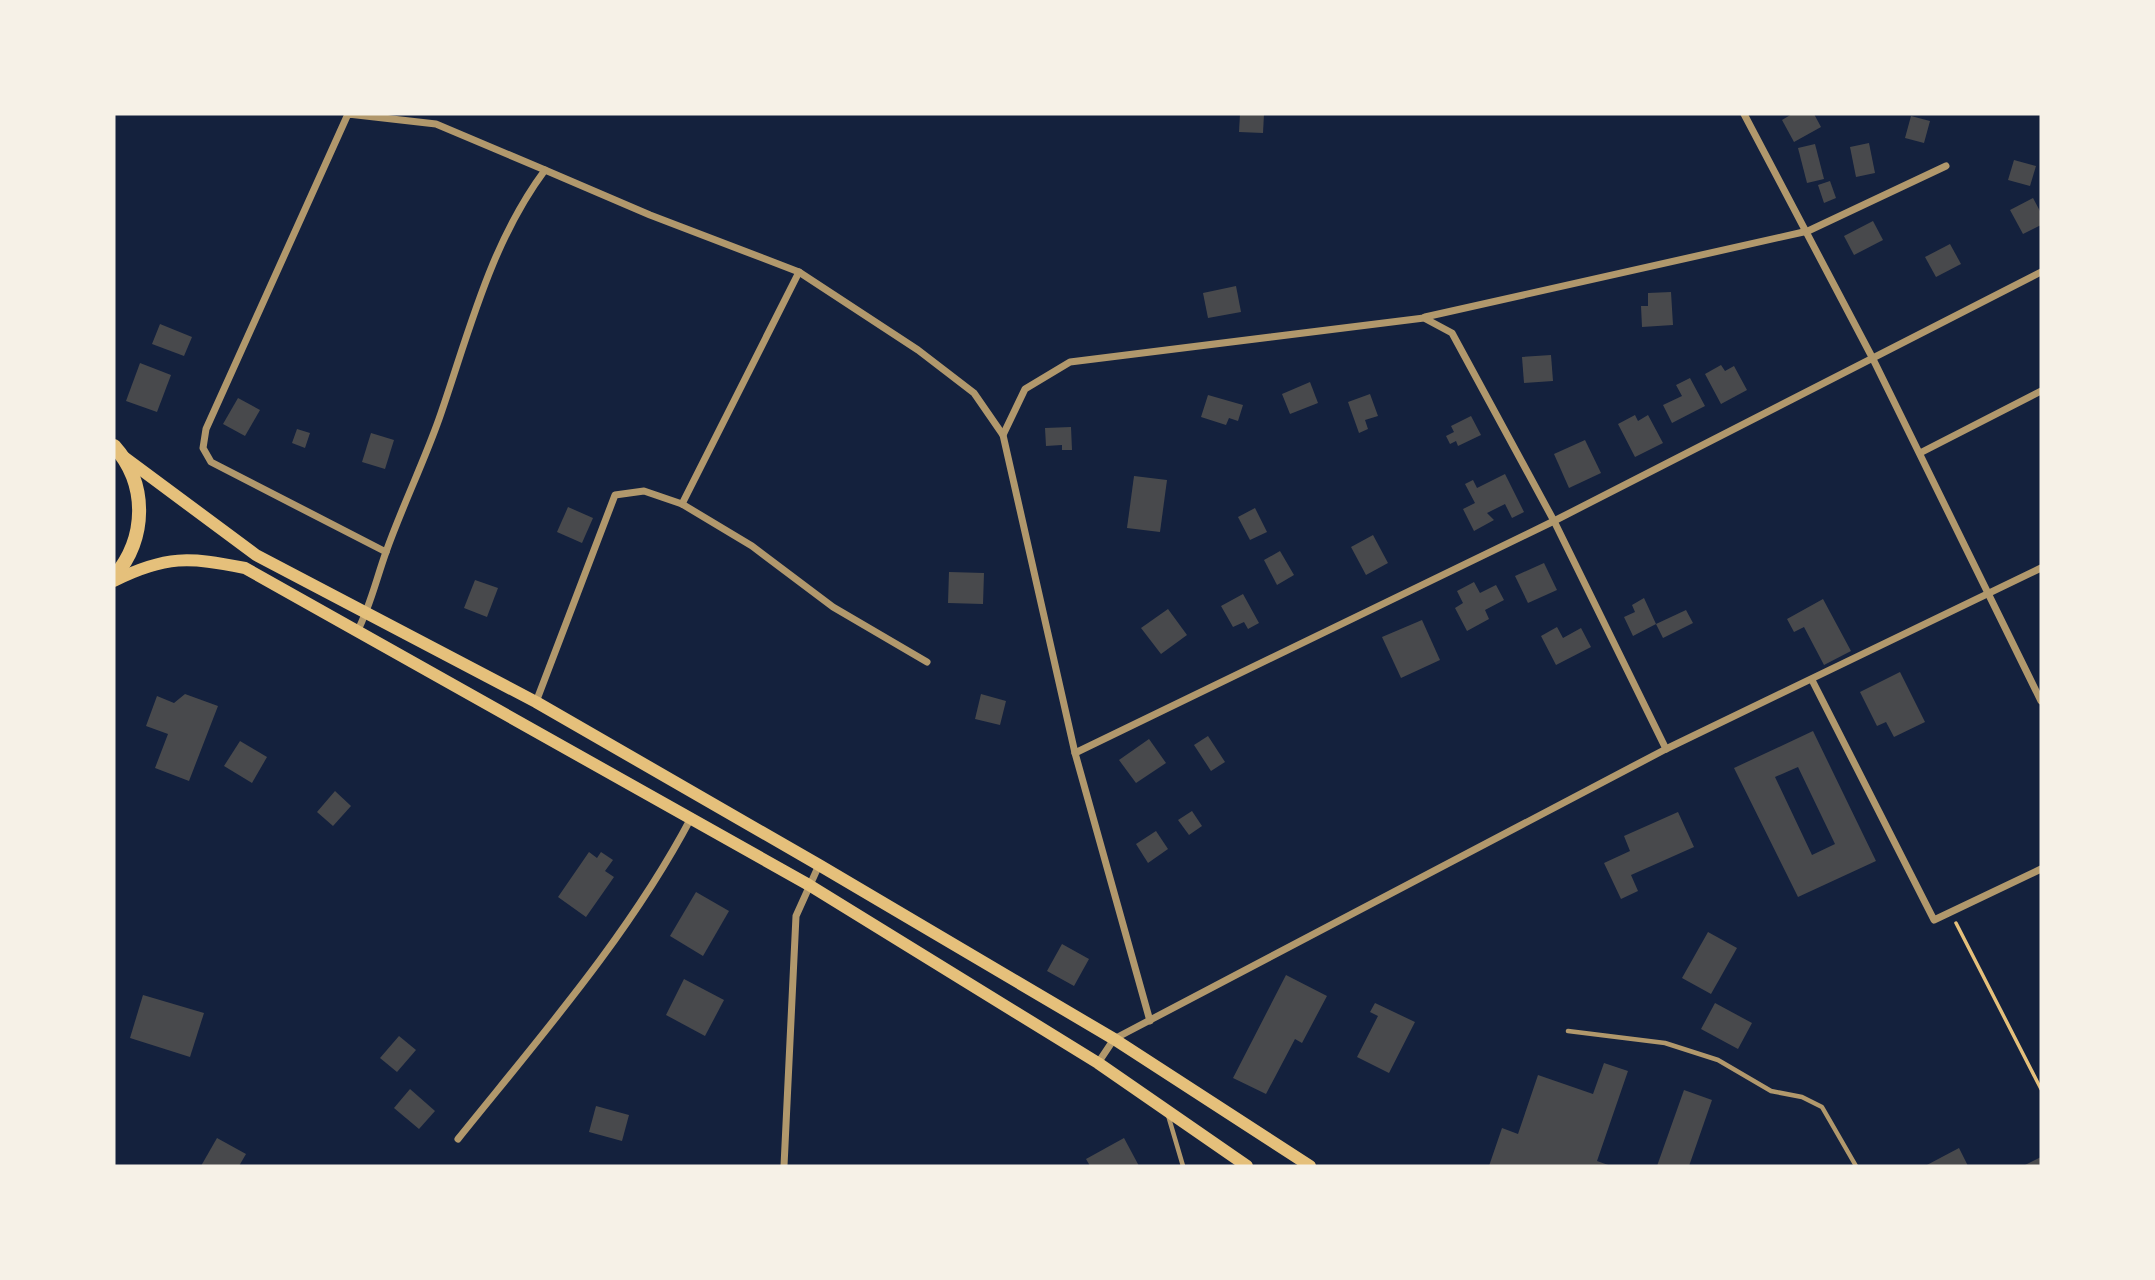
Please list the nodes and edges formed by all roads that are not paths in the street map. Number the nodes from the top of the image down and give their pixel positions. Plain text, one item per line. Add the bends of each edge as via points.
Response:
1 (1744, 114) edge
2 (1946, 166) dead end
3 (545, 170) junction
4 (1808, 231) junction
5 (799, 272) junction
6 (2041, 272) edge
7 (1424, 318) junction
8 (1872, 357) junction
9 (2041, 391) edge
10 (1003, 435) junction
11 (119, 451) edge
12 (1920, 453) junction
13 (682, 504) junction
14 (1554, 521) junction
15 (386, 552) junction
16 (2041, 568) edge
17 (114, 579) edge
18 (1990, 593) junction
19 (368, 611) junction
20 (356, 632) junction
21 (927, 662) dead end
22 (1812, 680) junction
23 (537, 702) junction
24 (2041, 702) edge
25 (1666, 749) junction
26 (1075, 753) junction
27 (691, 818) junction
28 (819, 865) junction
29 (2041, 869) edge
30 (809, 885) junction
31 (1150, 1021) junction
32 (1568, 1031) dead end
33 (1114, 1039) junction
34 (1098, 1063) junction
35 (1167, 1111) junction
36 (458, 1139) dead end
37 (784, 1166) edge
38 (1183, 1166) edge
39 (1247, 1166) edge
40 (1310, 1166) edge
41 (1856, 1166) edge

1 - 4 street
2 - 4 street
3 - 5 street
3 - 15 street via 524,198 488,274 439,419
3 - 15 street via 436,124 348,114 206,429 203,447 211,462
4 - 7 street
4 - 8 street
5 - 10 street via 918,350 974,393
5 - 13 street
6 - 8 street
7 - 10 street via 1070,362 1025,389
7 - 14 street via 1452,333
8 - 12 street
8 - 14 street
9 - 12 street
10 - 26 street
11 - 17 main road via 136,482 140,510 137,538
11 - 19 main road via 256,555
12 - 18 street
13 - 21 street via 752,546 833,607
13 - 23 street via 644,491 615,495
14 - 25 street
14 - 26 street
15 - 19 street
16 - 18 street
17 - 20 main road via 147,565 184,559 245,568
18 - 22 street
18 - 24 street
19 - 20 street
19 - 23 main road
20 - 27 main road
22 - 25 street
22 - 29 street via 1934,919
23 - 28 main road
25 - 31 street
26 - 31 street
27 - 30 main road
27 - 36 street via 672,855 577,990
28 - 30 street
28 - 33 main road
30 - 34 main road
30 - 37 street via 796,916
31 - 33 street
32 - 41 lane via 1665,1043 1718,1060 1771,1091 1802,1097 1822,1107
33 - 34 street
33 - 40 main road
34 - 35 main road
35 - 38 lane
35 - 39 main road

